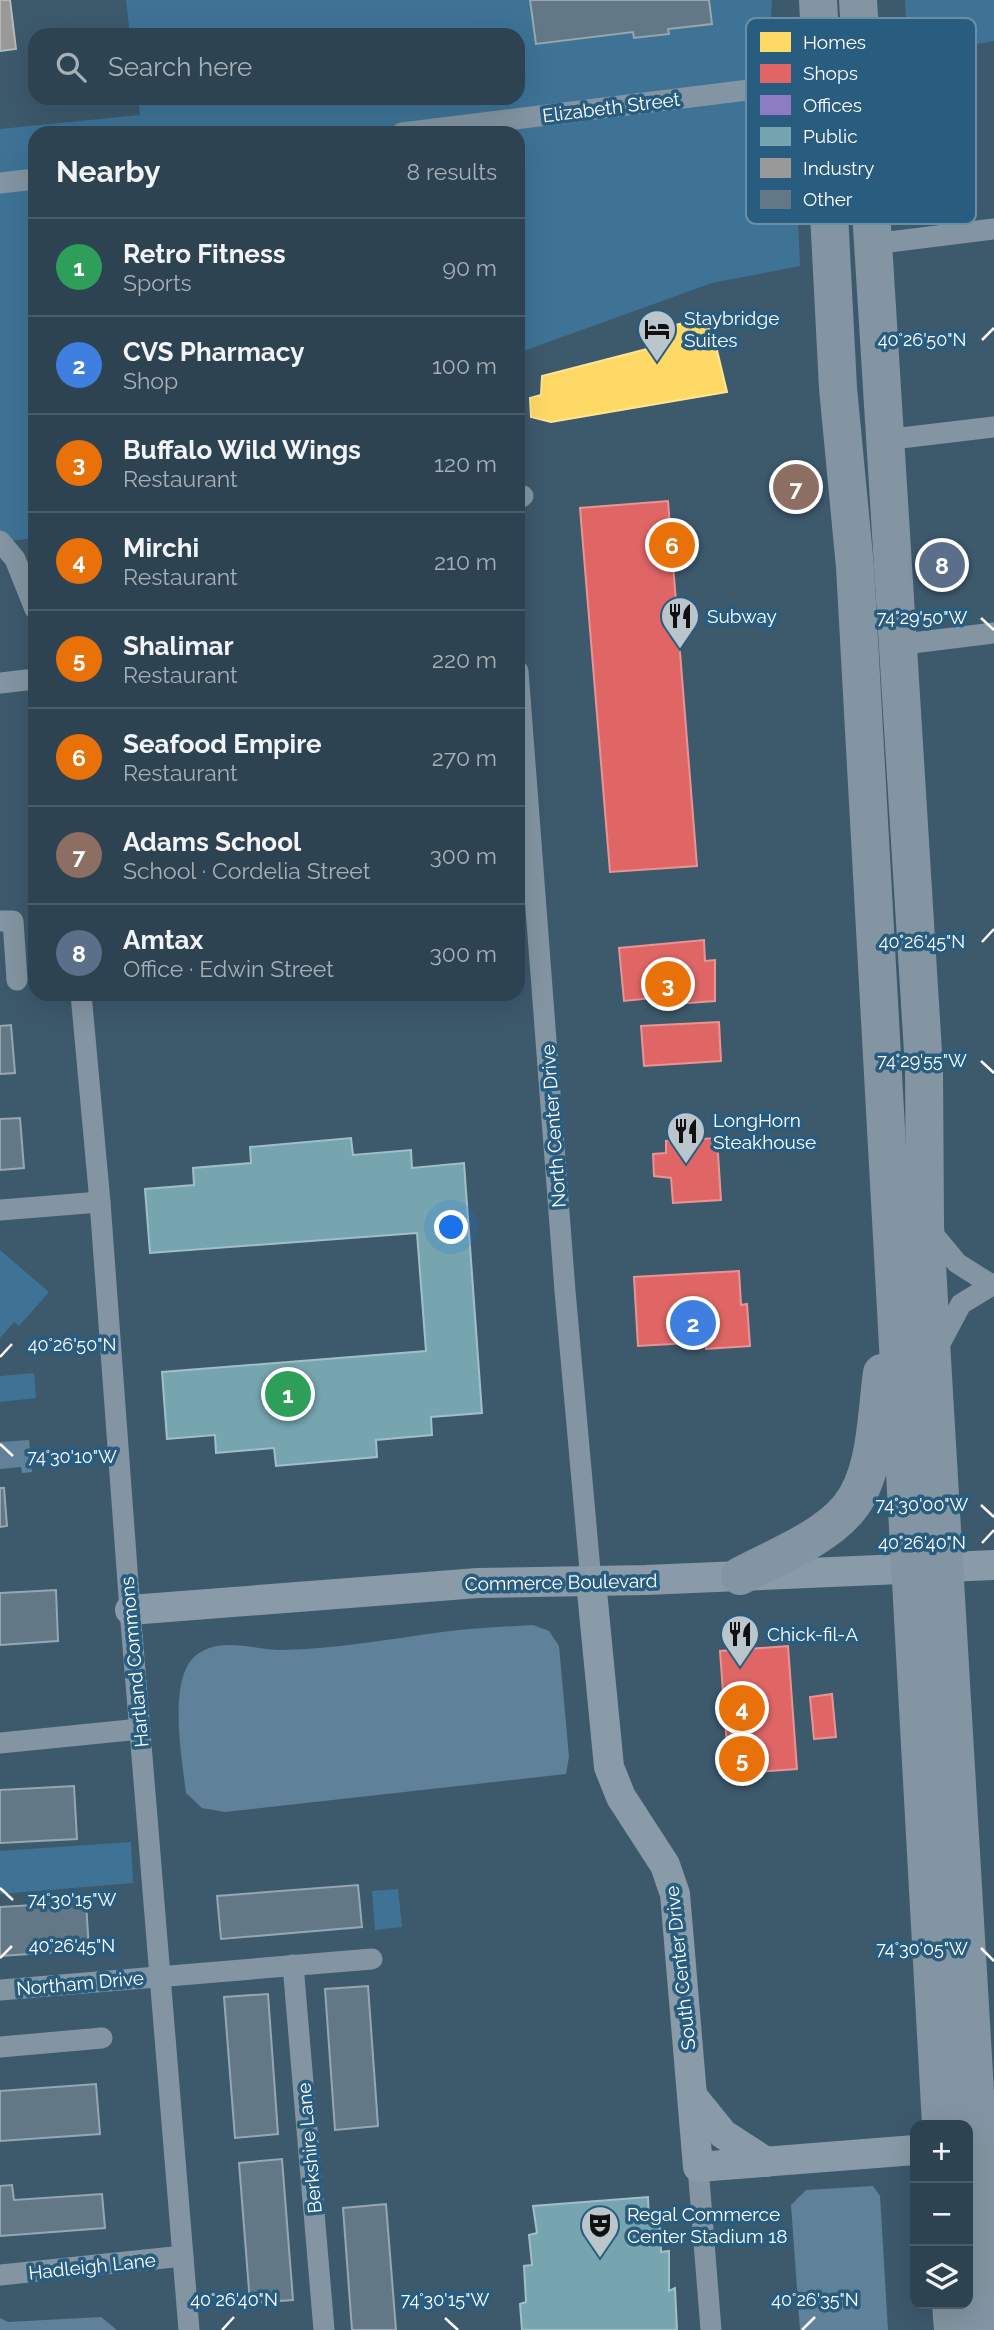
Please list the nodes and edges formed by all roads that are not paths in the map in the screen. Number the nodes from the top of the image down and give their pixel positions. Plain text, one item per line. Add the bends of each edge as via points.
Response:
1 (818, 0) edge
2 (858, 0) edge
3 (818, 18) edge
4 (859, 18) edge
5 (746, 90) edge
6 (458, 126) edge
7 (28, 180) edge
8 (0, 183) edge
9 (828, 224) edge
10 (872, 224) edge
11 (994, 229) edge
12 (873, 244) junction
13 (994, 426) edge
14 (884, 440) junction
15 (0, 541) edge
16 (28, 591) edge
17 (994, 633) edge
18 (896, 645) junction
19 (28, 680) edge
20 (0, 684) edge
21 (525, 763) edge
22 (0, 921) edge
23 (14, 980) edge
24 (82, 1001) edge
25 (100, 1202) junction
26 (0, 1210) edge
27 (925, 1225) junction
28 (992, 1284) edge
29 (893, 1288) junction
30 (932, 1359) junction
31 (994, 1565) edge
32 (928, 1568) junction
33 (740, 1576) junction
34 (591, 1581) junction
35 (130, 1610) junction
36 (140, 1729) junction
37 (0, 1743) edge
38 (372, 1959) dead end
39 (293, 1965) junction
40 (994, 1969) edge
41 (160, 1976) junction
42 (0, 1990) edge
43 (102, 2038) dead end
44 (0, 2047) edge
45 (693, 2097) junction
46 (976, 2110) junction
47 (941, 2120) edge
48 (910, 2150) edge
49 (766, 2162) junction
50 (698, 2166) junction
51 (183, 2256) junction
52 (0, 2275) edge
53 (951, 2309) edge
54 (189, 2330) edge
55 (324, 2330) edge
56 (712, 2330) edge
57 (953, 2330) edge
58 (989, 2330) edge

1 - 3 highway
2 - 4 highway
5 - 6 street, Elizabeth Street
7 - 8 street
9 - 29 highway via 855,567
10 - 12 highway
11 - 12 street
12 - 14 highway
13 - 14 street
14 - 18 highway
15 - 16 street via 15,559
17 - 18 street
18 - 27 highway via 924,1068
19 - 20 street
21 - 34 street, North Center Drive
22 - 23 street via 13,921
24 - 25 street, Hartland Commons
25 - 26 street
25 - 35 street, Hartland Commons
27 - 28 street via 957,1264
27 - 30 highway
28 - 30 street via 961,1304
29 - 32 highway
29 - 33 highway via 871,1452 855,1501 826,1528
30 - 32 highway
31 - 32 street, Commerce Boulevard
32 - 33 street, Commerce Boulevard
32 - 46 highway
32 - 47 highway
33 - 34 street, Commerce Boulevard
34 - 35 street, Commerce Boulevard via 478,1583
34 - 45 street, South Center Drive via 609,1768 621,1797 665,1865 675,1894
35 - 36 street, Hartland Commons
36 - 37 street
36 - 41 street, Hartland Commons
38 - 39 street, Northam Drive
39 - 41 street, Northam Drive
39 - 55 street, Berkshire Lane
40 - 46 highway
41 - 42 street, Northam Drive
41 - 51 street, Hartland Commons
43 - 44 street
45 - 49 street via 723,2134
45 - 50 street, South Center Drive
46 - 58 highway
48 - 49 street
49 - 50 street
50 - 56 street, South Center Drive
51 - 52 street, Hadleigh Lane
51 - 54 street, Hartland Commons
53 - 57 highway

